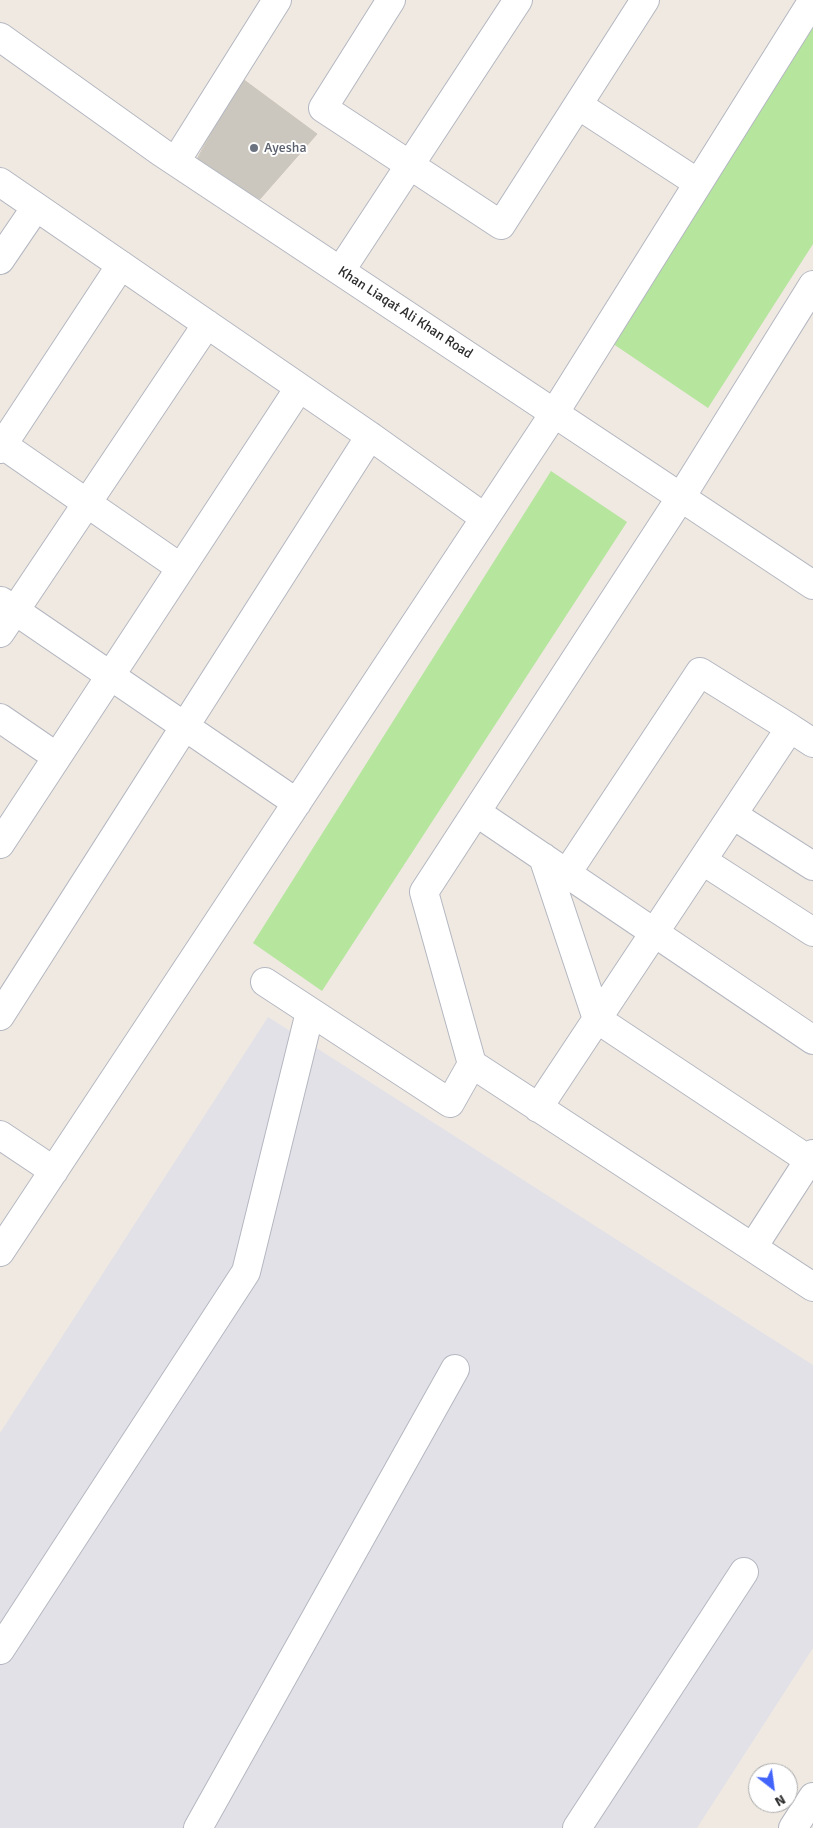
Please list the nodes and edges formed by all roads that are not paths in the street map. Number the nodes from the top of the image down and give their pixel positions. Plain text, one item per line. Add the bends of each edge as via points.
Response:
1 (277, 0) edge
2 (391, 0) edge
3 (518, 0) edge
4 (644, 0) edge
5 (813, 0) edge
6 (0, 37) edge
7 (578, 104) junction
8 (176, 161) junction
9 (410, 164) junction
10 (0, 182) edge
11 (698, 183) junction
12 (36, 207) junction
13 (0, 260) edge
14 (121, 265) junction
15 (341, 270) junction
16 (813, 285) edge
17 (207, 324) junction
18 (299, 388) junction
19 (555, 412) junction
20 (370, 436) junction
21 (1, 447) edge
22 (681, 496) junction
23 (87, 503) junction
24 (485, 518) junction
25 (181, 568) junction
26 (813, 585) edge
27 (5, 614) edge
28 (110, 676) junction
29 (0, 718) edge
30 (185, 727) junction
31 (790, 728) junction
32 (813, 743) edge
33 (57, 757) junction
34 (297, 803) junction
35 (476, 812) junction
36 (733, 815) junction
37 (0, 844) edge
38 (543, 857) junction
39 (702, 861) junction
40 (813, 866) edge
41 (567, 873) junction
42 (813, 932) edge
43 (655, 933) junction
44 (265, 982) dead end
45 (3, 1003) edge
46 (310, 1012) junction
47 (597, 1018) junction
48 (813, 1040) edge
49 (472, 1064) junction
50 (538, 1108) junction
51 (0, 1135) edge
52 (811, 1157) edge
53 (54, 1171) junction
54 (752, 1247) junction
55 (0, 1252) edge
56 (813, 1287) edge
57 (456, 1369) dead end
58 (744, 1572) dead end
59 (0, 1650) edge
60 (813, 1797) edge
61 (198, 1828) edge
62 (576, 1828) edge
63 (793, 1828) edge

1 - 8 street
2 - 9 street via 323,108
3 - 9 street
4 - 7 street
5 - 11 street
6 - 8 street, Khan Liaqat Ali Khan Road
7 - 9 street via 501,225
7 - 11 street
8 - 15 street, Khan Liaqat Ali Khan Road
9 - 15 street
10 - 12 street
11 - 19 street
12 - 13 street
12 - 14 street
14 - 17 street
14 - 21 street
15 - 19 street, Khan Liaqat Ali Khan Road
16 - 22 street
17 - 18 street
17 - 23 street
18 - 20 street
18 - 25 street
19 - 22 street, Khan Liaqat Ali Khan Road
19 - 24 street
20 - 24 street
20 - 30 street
21 - 23 street
22 - 26 street, Khan Liaqat Ali Khan Road
22 - 35 street
23 - 25 street
23 - 27 street
24 - 34 street
25 - 28 street
27 - 28 street
28 - 30 street
28 - 33 street
29 - 33 street
30 - 34 street
30 - 45 street
31 - 32 street
31 - 36 street
31 - 41 street via 700,672
33 - 37 street
34 - 53 street
35 - 38 street
35 - 49 street via 424,892
36 - 39 street
36 - 40 street
38 - 41 street
38 - 47 street
39 - 42 street
39 - 43 street
41 - 43 street
43 - 47 street
43 - 48 street
44 - 46 street
46 - 49 street via 450,1103
46 - 59 street via 246,1272
47 - 50 street
47 - 52 street
49 - 50 street
50 - 54 street
51 - 53 street
52 - 54 street
53 - 55 street
54 - 56 street
57 - 61 street
58 - 62 street
60 - 63 street

